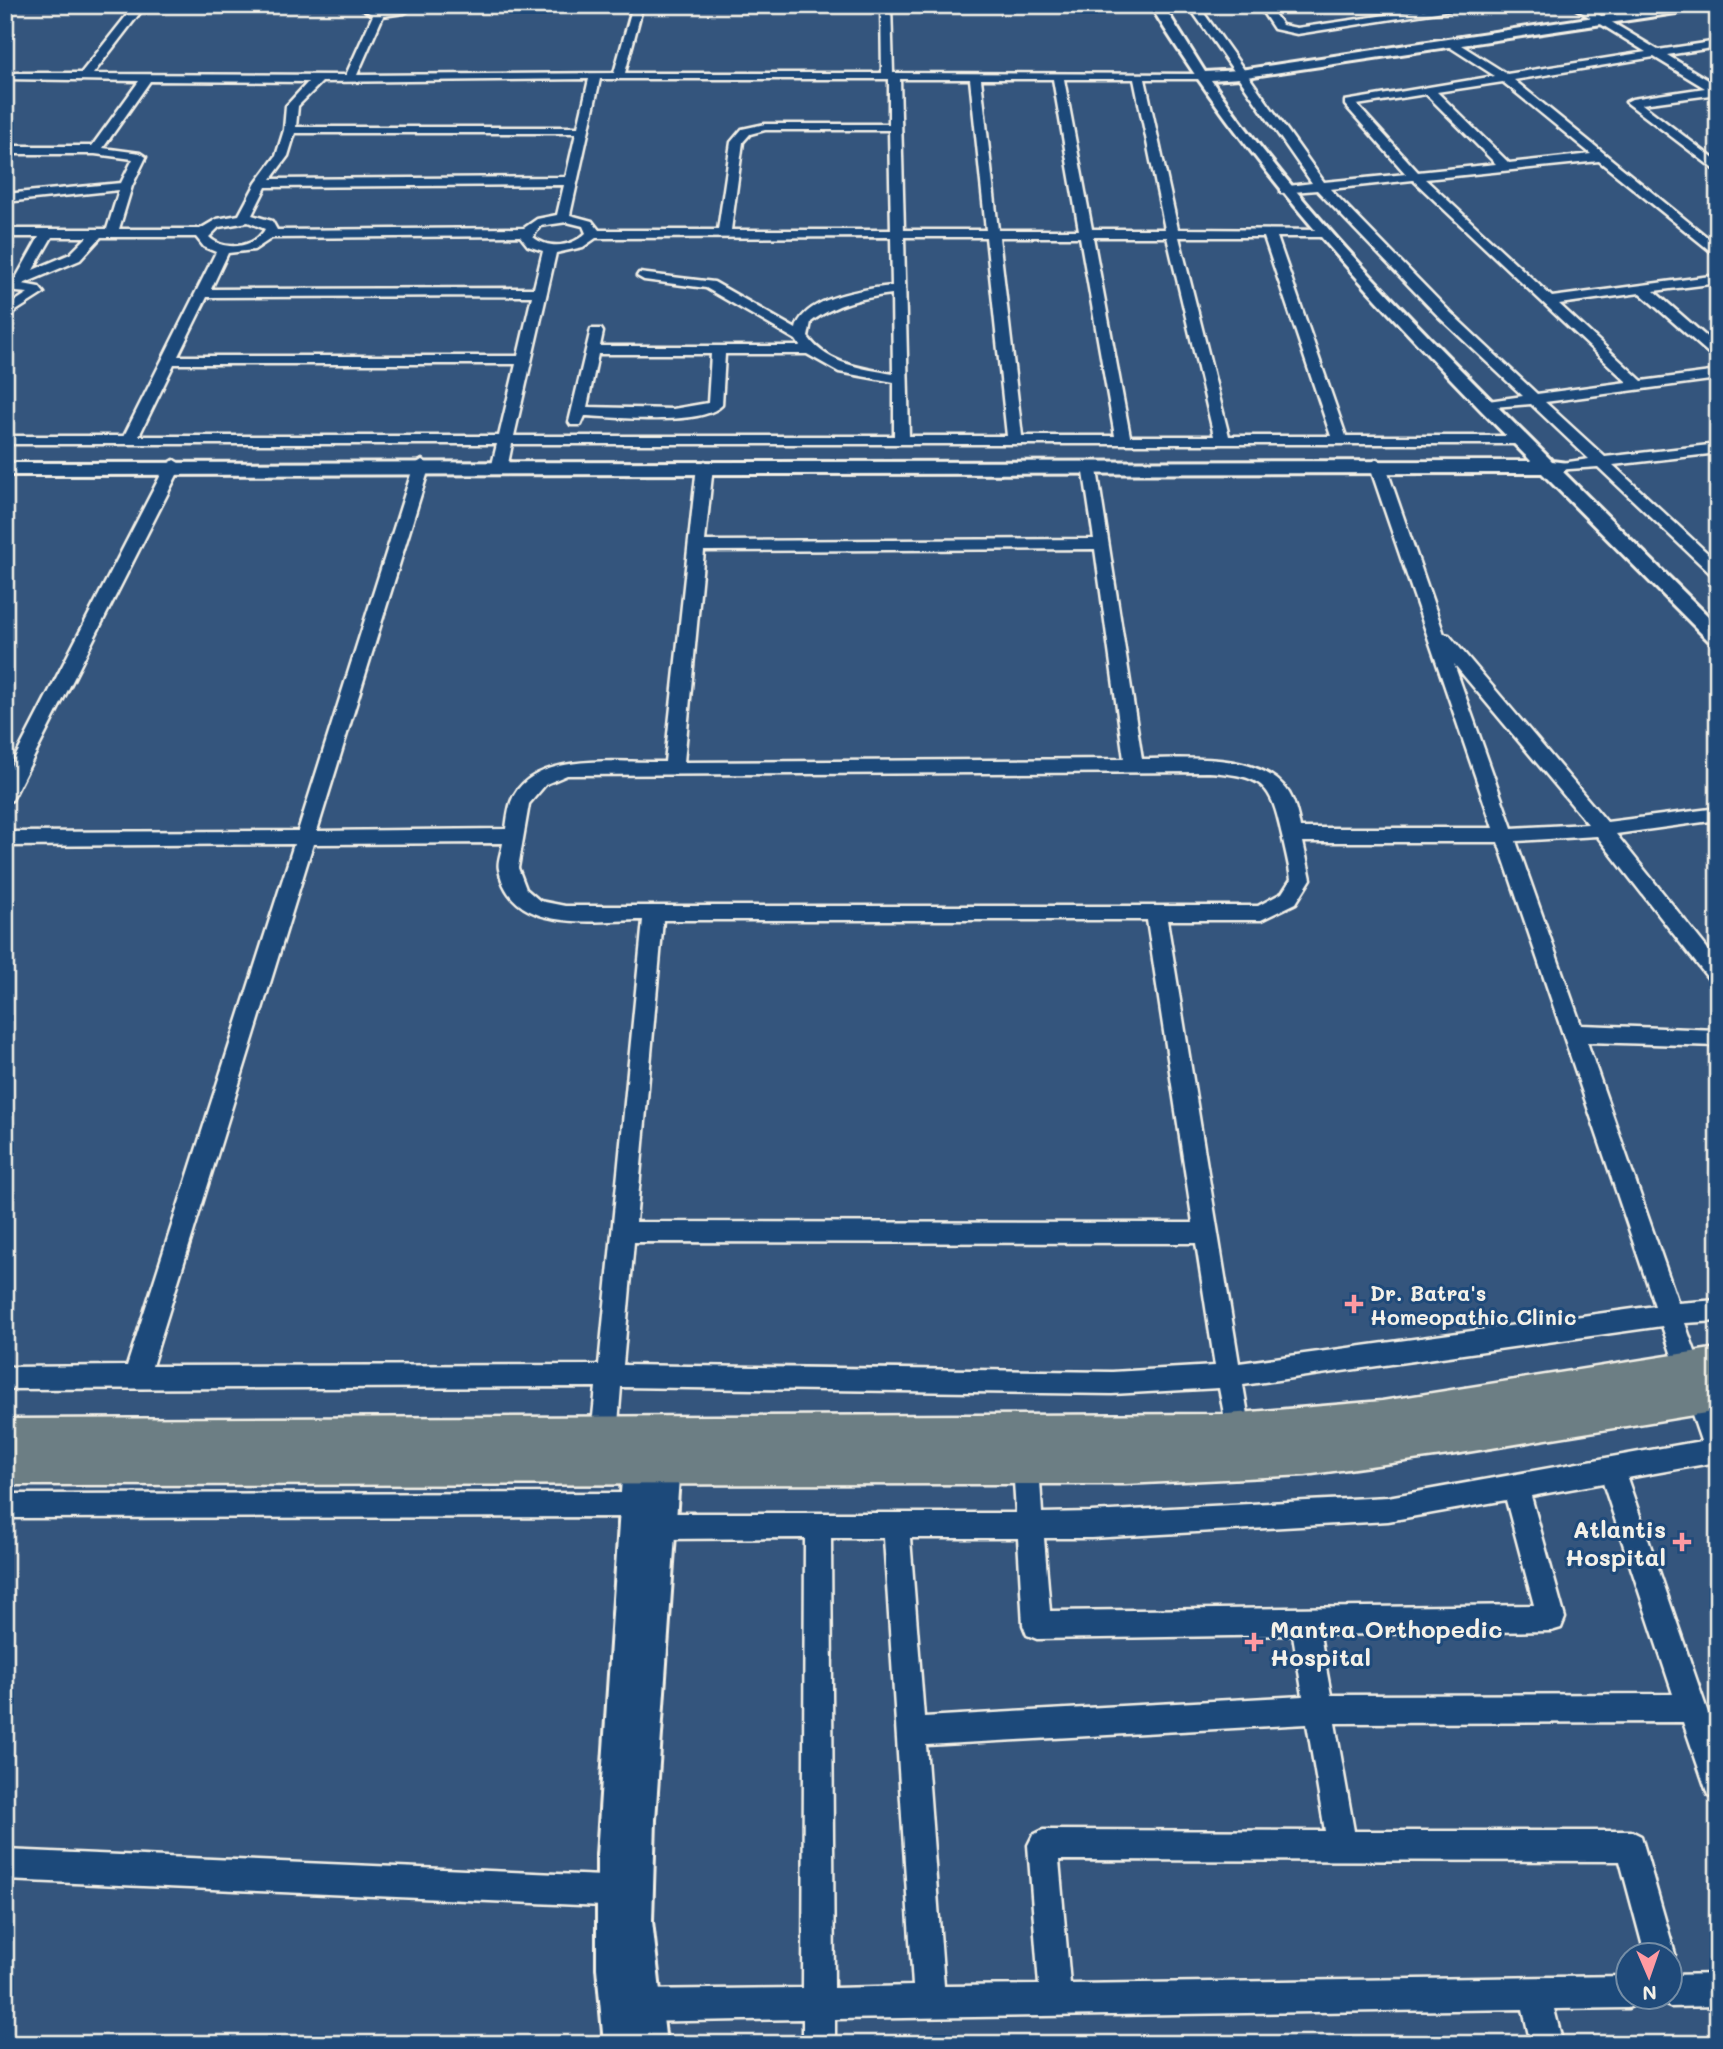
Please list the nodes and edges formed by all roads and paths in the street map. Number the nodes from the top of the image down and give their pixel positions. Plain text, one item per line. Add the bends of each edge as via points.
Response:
1 (141, 5) edge
2 (360, 5) edge
3 (413, 5) edge
4 (638, 5) edge
5 (886, 5) edge
6 (1156, 5) edge
7 (1163, 5) edge
8 (1193, 5) edge
9 (1263, 5) edge
10 (1476, 5) edge
11 (1575, 5) edge
12 (1703, 5) edge
13 (379, 13) junction
14 (1601, 20) junction
15 (1450, 42) junction
16 (1718, 44) edge
17 (1655, 54) junction
18 (1240, 74) junction
19 (5, 76) edge
20 (85, 76) junction
21 (148, 76) junction
22 (595, 76) junction
23 (620, 76) junction
24 (891, 76) junction
25 (975, 76) junction
26 (1139, 76) junction
27 (1205, 76) junction
28 (1058, 77) junction
29 (350, 78) junction
30 (1505, 78) junction
31 (319, 79) junction
32 (1429, 90) junction
33 (1716, 91) edge
34 (895, 127) junction
35 (290, 130) junction
36 (583, 130) junction
37 (5, 150) edge
38 (95, 150) junction
39 (1601, 157) junction
40 (1506, 167) junction
41 (1718, 168) edge
42 (1415, 176) junction
43 (571, 181) junction
44 (262, 183) junction
45 (126, 186) junction
46 (1320, 186) junction
47 (1291, 189) junction
48 (5, 198) edge
49 (244, 218) junction
50 (563, 218) junction
51 (526, 232) junction
52 (1269, 232) junction
53 (5, 233) edge
54 (48, 233) junction
55 (105, 233) junction
56 (203, 233) junction
57 (896, 233) junction
58 (994, 233) junction
59 (1086, 233) junction
60 (1172, 233) junction
61 (1321, 233) junction
62 (270, 234) junction
63 (593, 234) junction
64 (724, 234) junction
65 (224, 249) junction
66 (550, 249) junction
67 (1718, 253) edge
68 (644, 276) dead end
69 (1718, 279) edge
70 (11, 282) edge
71 (898, 289) junction
72 (1643, 289) junction
73 (540, 292) junction
74 (202, 293) junction
75 (1549, 301) junction
76 (5, 314) edge
77 (596, 332) dead end
78 (802, 337) junction
79 (594, 350) junction
80 (718, 350) junction
81 (810, 351) junction
82 (1718, 355) edge
83 (169, 360) junction
84 (524, 360) junction
85 (1718, 375) edge
86 (900, 379) junction
87 (1638, 385) junction
88 (1533, 398) junction
89 (1493, 404) junction
90 (579, 411) junction
91 (5, 440) edge
92 (129, 440) junction
93 (506, 440) junction
94 (572, 440) junction
95 (902, 440) junction
96 (1015, 440) junction
97 (1123, 440) junction
98 (1223, 440) junction
99 (1340, 440) junction
100 (1521, 440) junction
101 (1718, 448) edge
102 (1603, 463) junction
103 (1378, 466) junction
104 (1556, 466) junction
105 (5, 467) edge
106 (173, 467) junction
107 (421, 467) junction
108 (499, 467) junction
109 (705, 467) junction
110 (1092, 467) junction
111 (1103, 544) junction
112 (697, 546) junction
113 (1718, 572) edge
114 (1718, 624) edge
115 (1434, 630) junction
116 (1718, 638) edge
117 (1134, 765) junction
118 (674, 768) junction
119 (5, 796) edge
120 (1718, 814) edge
121 (1602, 829) junction
122 (1291, 835) junction
123 (1505, 835) junction
124 (513, 836) junction
125 (307, 837) junction
126 (5, 839) edge
127 (654, 912) junction
128 (1156, 913) junction
129 (1718, 978) edge
130 (1575, 1033) junction
131 (1718, 1038) edge
132 (624, 1232) junction
133 (1207, 1233) junction
134 (1718, 1310) edge
135 (1671, 1314) junction
136 (137, 1375) junction
137 (610, 1376) junction
138 (1229, 1376) junction
139 (5, 1378) edge
140 (1706, 1380) edge
141 (1238, 1432) junction
142 (5, 1438) edge
143 (643, 1448) junction
144 (1717, 1451) edge
145 (1026, 1465) junction
146 (5, 1466) edge
147 (1611, 1469) junction
148 (1515, 1486) junction
149 (5, 1506) edge
150 (651, 1512) junction
151 (1030, 1525) junction
152 (818, 1526) junction
153 (895, 1526) junction
154 (1304, 1622) junction
155 (1692, 1708) junction
156 (1319, 1709) junction
157 (910, 1732) junction
158 (1718, 1785) edge
159 (1342, 1845) junction
160 (5, 1866) edge
161 (624, 1892) junction
162 (1656, 1940) edge
163 (1718, 1990) edge
164 (1684, 1991) edge
165 (1614, 1992) edge
166 (1535, 1993) junction
167 (1056, 2000) junction
168 (930, 2002) junction
169 (819, 2004) junction
170 (629, 2006) junction
171 (624, 2044) edge
172 (646, 2044) edge
173 (819, 2044) edge
174 (1547, 2044) edge

1 - 20 street
2 - 13 street
3 - 13 street
4 - 23 street
5 - 24 street
6 - 27 street
7 - 27 street
8 - 18 street
9 - 10 street via 1278,27 1297,30
11 - 14 street
12 - 14 street
13 - 29 street
14 - 15 street
14 - 17 street
15 - 18 street
15 - 30 street
16 - 17 street
17 - 30 street
17 - 33 street
18 - 27 street
18 - 46 street
19 - 20 street
20 - 21 street
21 - 31 street
21 - 38 street
22 - 23 street
22 - 29 street
22 - 36 street
23 - 24 street
24 - 25 street
24 - 34 street
25 - 28 street
25 - 58 street
26 - 27 street
26 - 28 street
26 - 60 street
27 - 47 street
28 - 59 street
29 - 31 street
30 - 32 street
30 - 39 street
31 - 35 street via 292,106
32 - 40 street
32 - 42 street via 1349,103
33 - 41 street via 1632,102
34 - 57 street
34 - 64 street via 746,131 737,142
35 - 36 street
35 - 44 street via 282,156
36 - 43 street
37 - 38 street
38 - 45 street via 140,157
39 - 40 street
39 - 67 street
40 - 42 street
42 - 46 street
42 - 75 street
43 - 44 street
43 - 50 street
44 - 49 street
45 - 48 street
45 - 55 street
46 - 47 street
46 - 88 street
47 - 61 street
47 - 89 street
49 - 56 street via 221,221
49 - 62 street via 268,224
50 - 51 street via 541,221
50 - 63 street via 588,224
51 - 62 street
51 - 66 street via 531,244
52 - 60 street
52 - 61 street
52 - 99 street
53 - 54 street
54 - 55 street
54 - 70 street
55 - 56 street
55 - 70 street via 75,257
56 - 65 street via 206,244
57 - 58 street
57 - 64 street
57 - 71 street
58 - 59 street
58 - 96 street
59 - 60 street
59 - 97 street
60 - 98 street
61 - 89 street
62 - 65 street via 251,246
63 - 64 street
63 - 66 street via 577,246
65 - 74 street
66 - 73 street
68 - 78 street via 709,285
69 - 72 street
70 - 76 street via 37,293
71 - 78 street via 857,294 821,306 804,320
71 - 86 street
72 - 75 street
72 - 82 street
73 - 74 street
73 - 84 street
74 - 83 street
75 - 87 street
77 - 79 street
78 - 81 street
79 - 80 street
79 - 90 street
80 - 81 street
80 - 90 street via 715,405 709,410
81 - 86 street via 848,369
83 - 84 street
83 - 92 street
84 - 93 street
85 - 87 street
86 - 95 street
87 - 88 street
88 - 89 street
88 - 102 street
89 - 100 street
89 - 104 street
90 - 94 street
91 - 92 street
92 - 93 street
93 - 94 street
93 - 108 street
94 - 95 street
95 - 96 street
96 - 97 street
97 - 98 street
98 - 99 street
99 - 100 street
100 - 104 street
101 - 102 street
102 - 104 street
102 - 113 street
103 - 104 street
103 - 110 street
103 - 115 street
104 - 114 street
104 - 116 street
105 - 106 street
106 - 107 street
106 - 119 street
107 - 108 street
107 - 125 street
108 - 109 street
109 - 110 street
109 - 112 street
110 - 111 street
111 - 112 street
111 - 117 street
112 - 118 street
115 - 121 street
115 - 123 street
117 - 118 street
117 - 122 street via 1227,767 1264,778 1282,796
118 - 124 street via 565,769 539,780 520,802
120 - 121 street
121 - 123 street
121 - 129 street
122 - 123 street
122 - 128 street via 1301,879 1289,898 1261,913
123 - 130 street
124 - 125 street
124 - 127 street via 508,868 518,893 534,907 565,912
125 - 126 street
125 - 136 street
127 - 128 street
127 - 132 street
128 - 133 street
130 - 131 street
130 - 135 street
132 - 133 street
132 - 137 street
133 - 138 street
134 - 135 street
135 - 138 street
135 - 140 street
136 - 137 street
136 - 139 street
137 - 138 street via 1112,1383
137 - 143 street
138 - 141 street
140 - 141 main road via 1335,1425
140 - 144 street
140 - 145 main road via 1449,1437 1306,1455 1125,1465
141 - 143 main road
142 - 143 main road
143 - 145 main road
143 - 146 main road
143 - 150 street
144 - 147 street
145 - 151 street
147 - 148 street
147 - 155 street
148 - 151 street via 1388,1509
148 - 154 street via 1552,1618
149 - 150 street
150 - 152 street
150 - 161 street
151 - 153 street
151 - 154 street via 1037,1625
152 - 153 street
152 - 169 street
153 - 157 street
154 - 156 street
155 - 156 street
155 - 158 street
156 - 157 street
156 - 159 street
157 - 168 street
159 - 162 street via 1631,1846
159 - 167 street via 1043,1845
160 - 161 street
161 - 170 street via 613,1927
163 - 164 street
165 - 166 street
166 - 167 street
166 - 174 street
167 - 168 street
168 - 169 street
169 - 170 street
169 - 173 street
170 - 171 street
170 - 172 street

